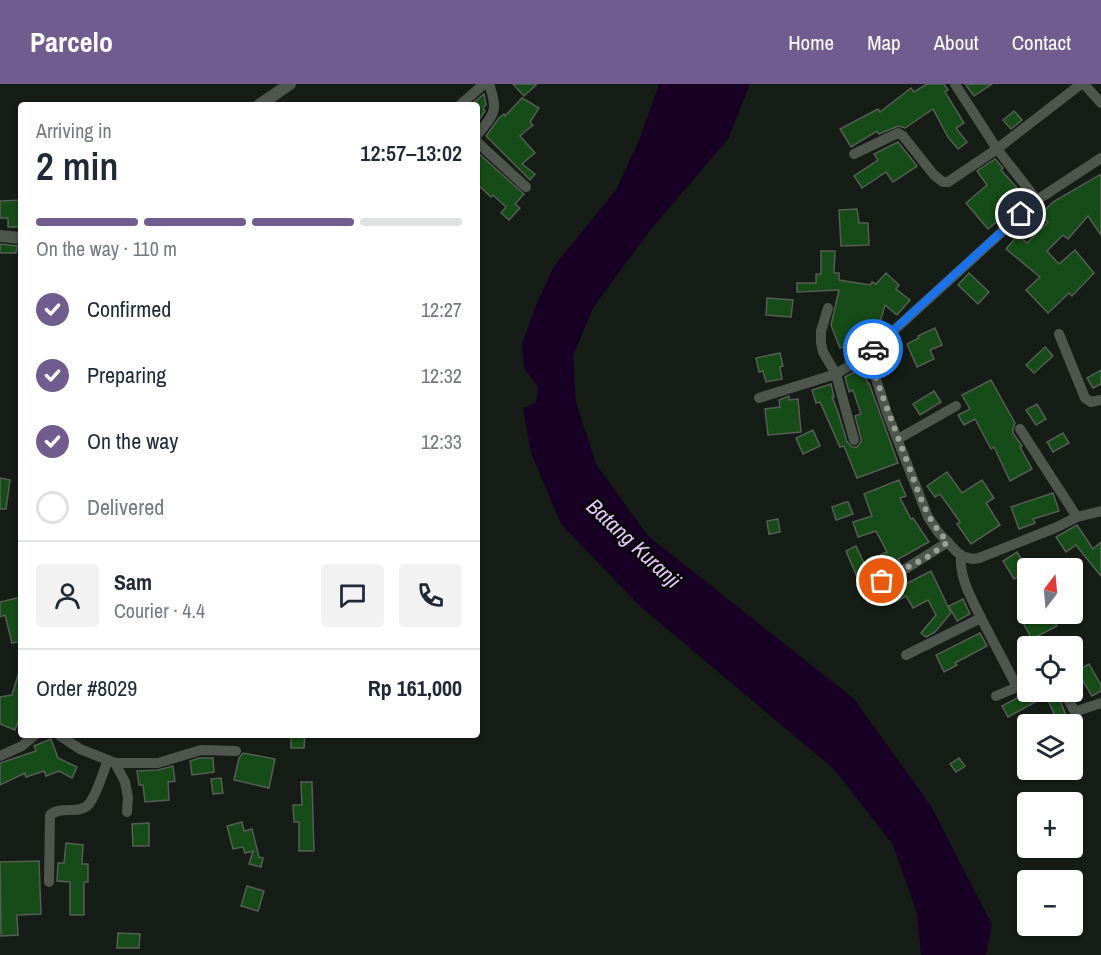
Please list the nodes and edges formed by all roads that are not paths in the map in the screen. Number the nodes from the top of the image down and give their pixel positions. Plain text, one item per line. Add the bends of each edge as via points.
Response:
1 (290, 84) edge
2 (484, 84) edge
3 (489, 84) edge
4 (955, 84) edge
5 (1082, 84) edge
6 (263, 102) edge
7 (463, 102) edge
8 (1101, 103) edge
9 (480, 132) edge
10 (480, 145) edge
11 (997, 149) junction
12 (854, 154) dead end
13 (1101, 158) edge
14 (526, 187) dead end
15 (1037, 200) junction
16 (0, 236) edge
17 (18, 238) edge
18 (828, 308) dead end
19 (1059, 334) dead end
20 (868, 354) junction
21 (836, 374) junction
22 (759, 398) dead end
23 (1101, 400) edge
24 (956, 406) dead end
25 (1020, 429) dead end
26 (898, 439) junction
27 (854, 440) dead end
28 (1101, 511) edge
29 (1077, 518) junction
30 (948, 542) junction
31 (961, 555) junction
32 (871, 586) dead end
33 (981, 618) junction
34 (906, 655) dead end
35 (1017, 678) edge
36 (1017, 688) edge
37 (996, 696) dead end
38 (1068, 702) edge
39 (1101, 703) edge
40 (31, 738) edge
41 (64, 738) edge
42 (236, 751) dead end
43 (0, 756) edge
44 (112, 762) junction
45 (127, 812) dead end
46 (49, 882) dead end

1 - 6 street
2 - 7 street
3 - 9 street via 495,109
4 - 11 street
5 - 8 street
5 - 11 street
10 - 14 street
11 - 12 street via 948,182 938,180 898,133
11 - 15 street
13 - 15 street
15 - 20 street
16 - 17 street
18 - 21 street via 821,343
19 - 23 street via 1084,398 1091,402
20 - 21 street
20 - 26 street
21 - 22 street
21 - 27 street
24 - 26 street
25 - 29 street
26 - 30 street via 928,517
28 - 29 street
29 - 31 street via 979,558
30 - 31 street
30 - 32 street
31 - 33 street via 965,586
33 - 34 street
33 - 35 street
36 - 37 street
38 - 39 street via 1077,711
40 - 43 street
41 - 44 street
42 - 44 street via 201,750 158,763
44 - 45 street via 125,782
44 - 46 street via 89,804 50,815

